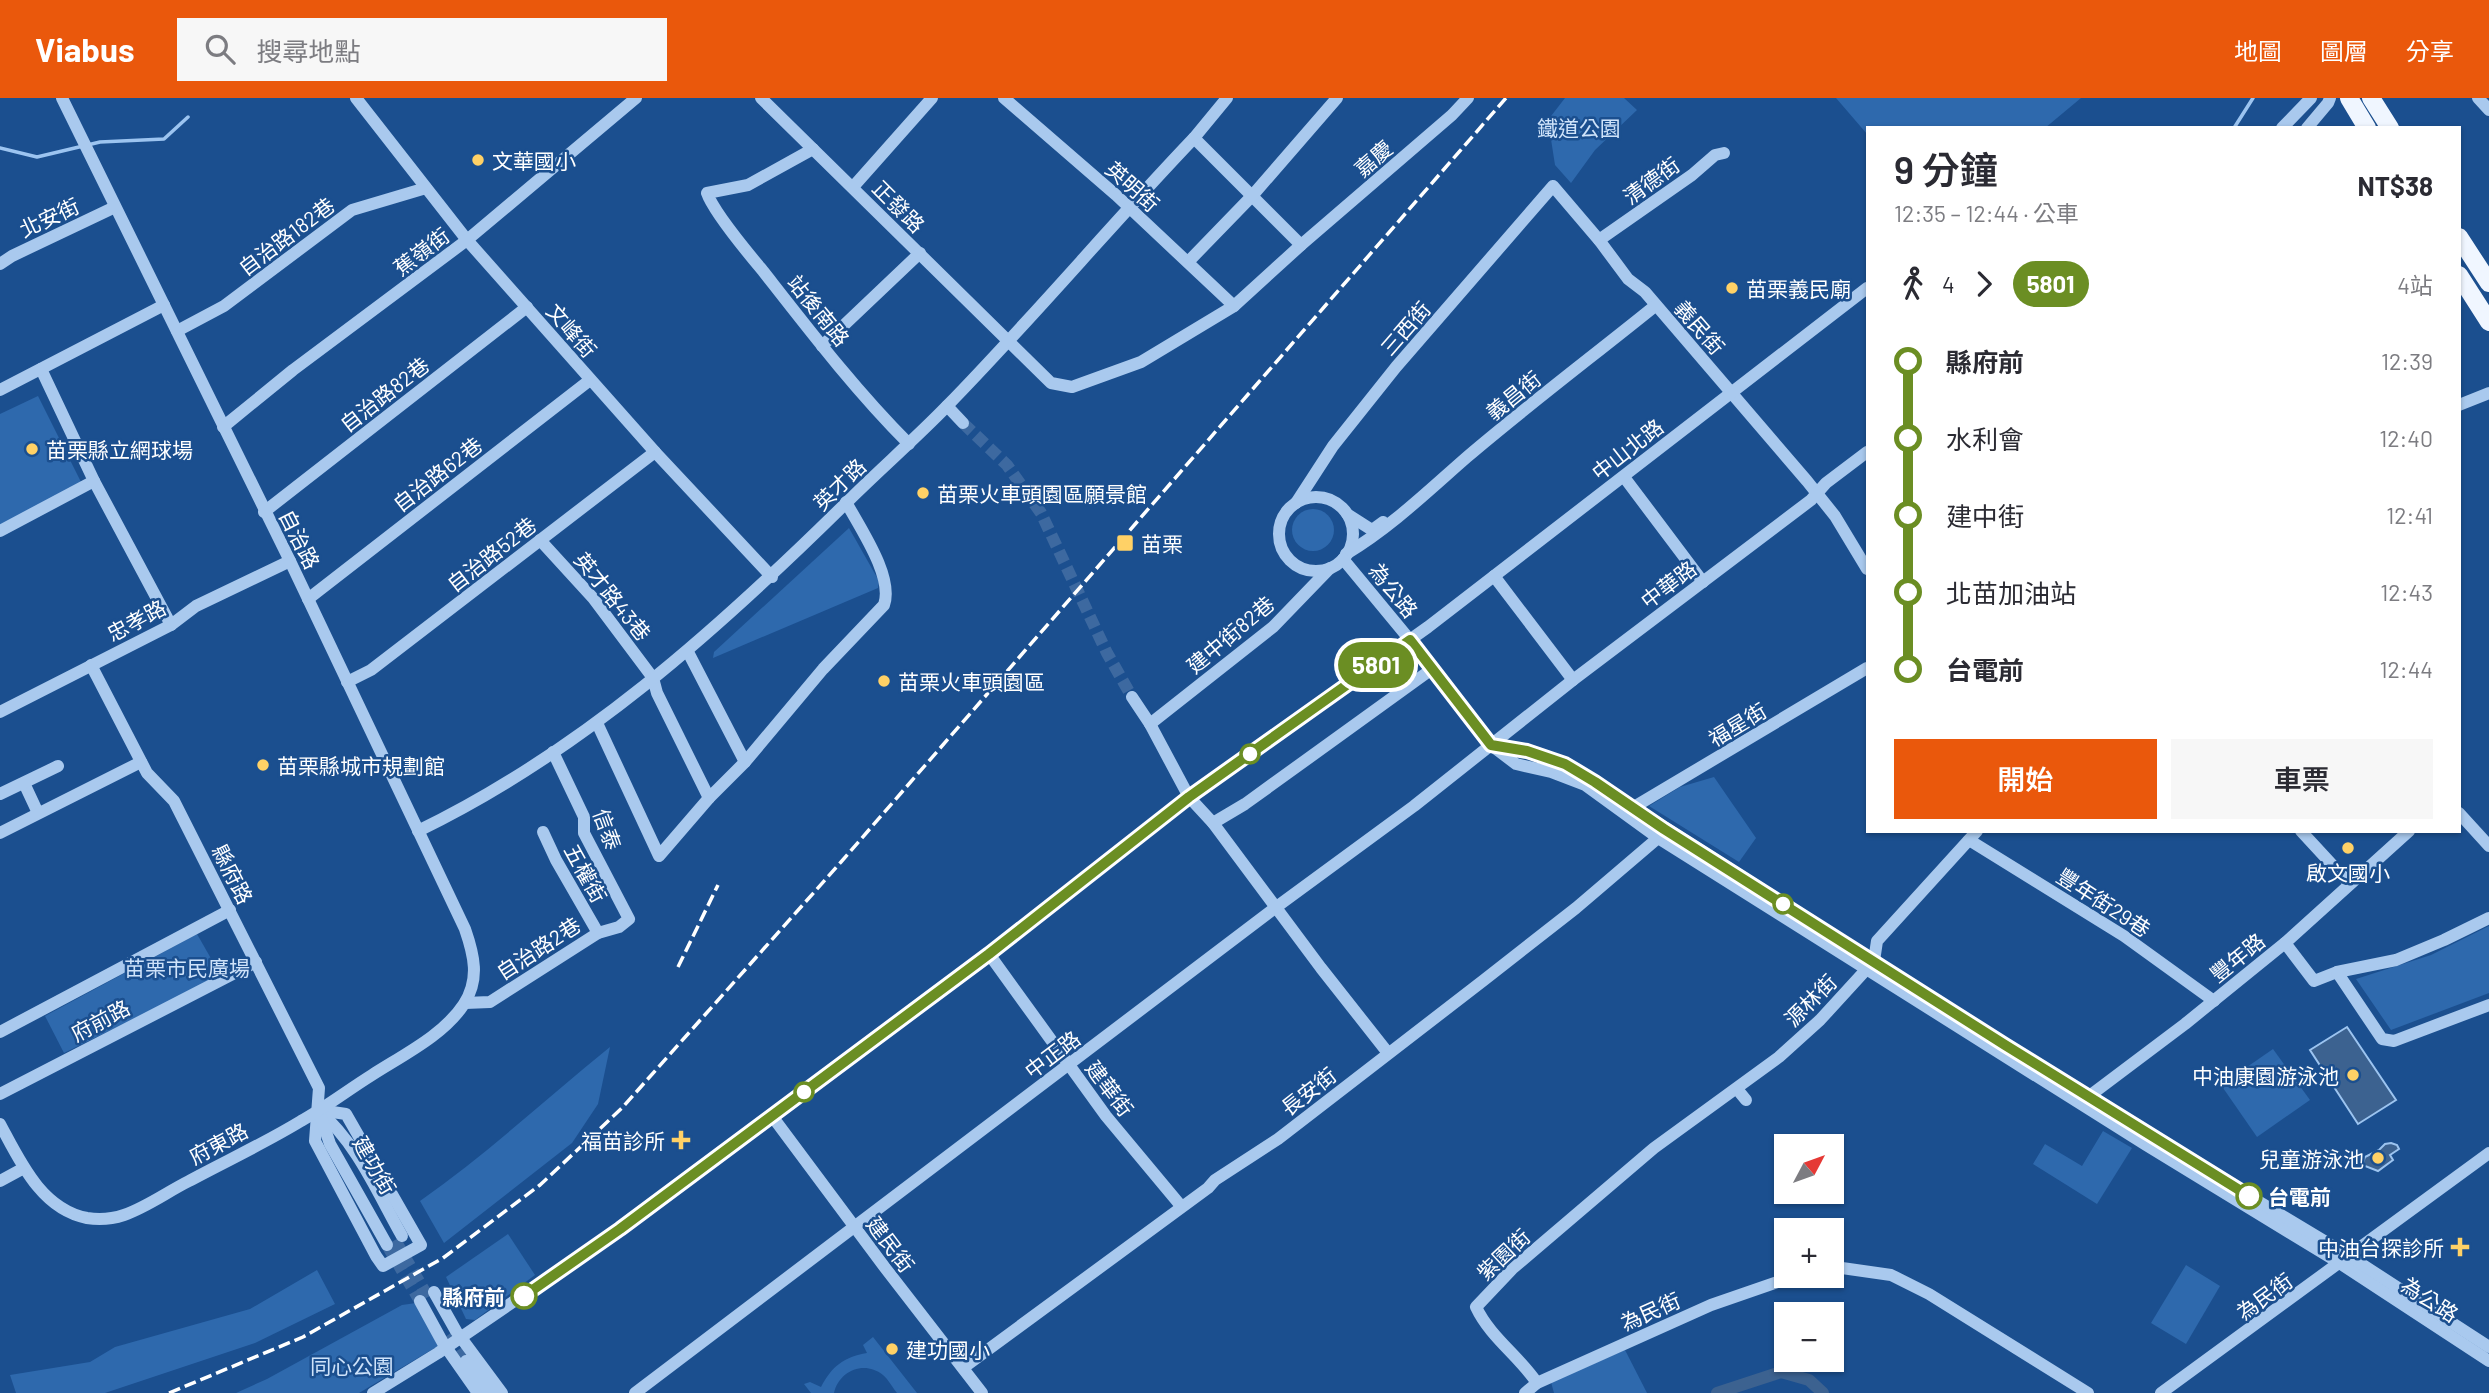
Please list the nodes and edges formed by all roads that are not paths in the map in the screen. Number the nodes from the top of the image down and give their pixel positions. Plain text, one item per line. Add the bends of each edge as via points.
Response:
1 (62, 98) edge
2 (356, 98) edge
3 (636, 98) edge
4 (761, 98) edge
5 (932, 98) edge
6 (1004, 98) edge
7 (1227, 98) edge
8 (1336, 98) edge
9 (1468, 98) edge
10 (2311, 98) edge
11 (2330, 98) edge
12 (2349, 98) edge
13 (2371, 98) edge
14 (2478, 98) edge
15 (2489, 110) edge
16 (2284, 126) edge
17 (2309, 126) edge
18 (2366, 126) edge
19 (2389, 126) edge
20 (1194, 138) junction
21 (813, 149) junction
22 (1724, 153) dead end
23 (1553, 186) joint
24 (426, 187) junction
25 (853, 187) junction
26 (1252, 196) junction
27 (115, 207) junction
28 (1129, 208) junction
29 (467, 240) junction
30 (1599, 240) junction
31 (2461, 240) edge
32 (1301, 245) junction
33 (920, 253) junction
34 (1188, 262) junction
35 (0, 264) edge
36 (2461, 278) edge
37 (2489, 283) edge
38 (1866, 289) edge
39 (164, 305) junction
40 (1234, 306) junction
41 (1656, 306) junction
42 (527, 307) junction
43 (2489, 322) edge
44 (177, 331) junction
45 (1009, 340) junction
46 (822, 346) junction
47 (41, 369) junction
48 (590, 380) junction
49 (0, 390) edge
50 (1731, 391) junction
51 (2489, 394) edge
52 (2461, 404) edge
53 (947, 406) junction
54 (963, 423) tunnel mouth
55 (223, 427) junction
56 (909, 444) junction
57 (655, 452) junction
58 (1866, 453) edge
59 (1624, 477) junction
60 (94, 481) junction
61 (1817, 494) junction
62 (846, 502) junction
63 (1296, 503) junction
64 (264, 512) junction
65 (1347, 514) junction
66 (1397, 517) junction
67 (0, 531) edge
68 (540, 540) junction
69 (1345, 557) junction
70 (290, 561) junction
71 (1866, 567) edge
72 (1330, 568) junction
73 (1494, 576) junction
74 (772, 577) junction
75 (1703, 582) junction
76 (308, 599) junction
77 (170, 625) junction
78 (1410, 640) junction
79 (688, 652) junction
80 (91, 665) junction
81 (1432, 669) junction
82 (1866, 669) edge
83 (653, 678) junction
84 (1573, 680) junction
85 (347, 682) junction
86 (1132, 697) tunnel mouth
87 (0, 712) edge
88 (597, 723) junction
89 (1150, 724) junction
90 (1491, 745) junction
91 (553, 752) junction
92 (141, 762) junction
93 (745, 762) junction
94 (58, 766) dead end
95 (24, 783) junction
96 (0, 794) edge
97 (1189, 797) junction
98 (709, 798) junction
99 (1631, 811) junction
100 (38, 813) junction
101 (2461, 815) edge
102 (1213, 823) junction
103 (418, 831) junction
104 (0, 832) edge
105 (543, 832) dead end
106 (1661, 833) junction
107 (2303, 833) edge
108 (2407, 833) edge
109 (2484, 834) edge
110 (1973, 836) edge
111 (2489, 846) edge
112 (2349, 883) junction
113 (1276, 908) junction
114 (230, 910) junction
115 (2489, 918) edge
116 (629, 919) joint
117 (598, 933) junction
118 (2285, 943) junction
119 (989, 954) junction
120 (256, 962) junction
121 (1870, 965) junction
122 (2337, 972) junction
123 (2214, 1001) junction
124 (465, 1003) junction
125 (2489, 1005) edge
126 (0, 1032) edge
127 (1388, 1053) junction
128 (1069, 1065) junction
129 (1737, 1089) junction
130 (0, 1094) edge
131 (1746, 1100) dead end
132 (2086, 1101) junction
133 (319, 1111) junction
134 (772, 1116) junction
135 (0, 1124) edge
136 (2489, 1153) edge
137 (1633, 1166) joint
138 (24, 1168) junction
139 (0, 1181) edge
140 (1181, 1206) junction
141 (854, 1227) junction
142 (395, 1240) tunnel mouth
143 (2345, 1260) junction
144 (1844, 1268) edge
145 (1774, 1283) edge
146 (2444, 1325) junction
147 (452, 1340) junction
148 (2489, 1347) edge
149 (466, 1361) tunnel mouth
150 (2489, 1361) edge
151 (963, 1368) junction
152 (1537, 1383) junction
153 (373, 1393) edge
154 (478, 1393) edge
155 (490, 1393) edge
156 (502, 1393) edge
157 (635, 1393) edge
158 (982, 1393) edge
159 (1525, 1393) edge
160 (2088, 1393) edge
161 (2161, 1393) edge

1 - 27 street, 自治路
2 - 24 street, 文峰街
3 - 29 street, 蕉嶺街
4 - 21 street, 正發路
5 - 25 street
6 - 28 street, 英明街
7 - 20 street, 英才路
8 - 26 street
9 - 32 street, 嘉慶
10 - 16 street
11 - 17 street
12 - 18 main road
13 - 19 main road
14 - 15 street
20 - 26 street
20 - 28 street, 英才路
21 - 25 street, 正發路
21 - 46 street, 站後南路 via 748,185 707,193
22 - 30 street, 清德街
23 - 30 street, 義民街
23 - 63 street, 三西街 via 1396,367
24 - 29 street, 文峰街
24 - 44 street, 自治路182巷 via 352,210 234,299
25 - 33 street, 正發路
26 - 32 street
26 - 34 street
27 - 35 street, 北安街
27 - 39 street, 自治路
28 - 34 street, 英明街
28 - 45 street, 英才路
29 - 42 street, 文峰街
29 - 55 street, 蕉嶺街
30 - 41 street, 義民街 via 1628,279
31 - 37 main road
32 - 40 street, 嘉慶
33 - 45 street, 正發路
33 - 46 street
34 - 40 street, 英明街
36 - 43 main road
38 - 50 street, 中山北路
39 - 44 street, 自治路
39 - 47 street
40 - 45 street, 正發路 via 1141,362 1072,387 1051,383
41 - 50 street, 義民街
41 - 66 street, 義昌街
42 - 48 street, 文峰街
42 - 64 street, 自治路82巷
44 - 55 street, 自治路
45 - 53 street, 英才路
46 - 56 street, 站後南路
47 - 49 street
47 - 60 street
48 - 57 street, 文峰街
48 - 76 street, 自治路62巷
50 - 59 street, 中山北路
50 - 61 street, 義民街
51 - 52 street
53 - 54 street
53 - 56 street, 英才路
55 - 64 street, 自治路
56 - 62 street, 英才路
57 - 68 street, 自治路52巷
57 - 74 street, 文峰街
58 - 61 street, 中華路
59 - 73 street, 中山北路
59 - 75 street
60 - 67 street
60 - 77 street
61 - 71 street, 義民街
61 - 75 street, 中華路
62 - 74 street, 英才路
62 - 93 street via 886,580 887,598
63 - 65 street via 1306,498 1329,499
63 - 72 street via 1281,523 1279,536 1287,557 1307,569
64 - 70 street, 自治路
65 - 66 street via 1372,530
65 - 69 street, 為公路 via 1353,534
66 - 69 street, 義昌街
68 - 83 street, 英才路43巷 via 593,598
68 - 85 street, 自治路52巷 via 371,670
69 - 72 street, 為公路
69 - 78 street, 為公路
70 - 76 street, 自治路
70 - 77 street, 忠孝路 via 196,606
72 - 89 street, 建中街82巷 via 1272,627
73 - 78 street, 中山北路
73 - 84 street
74 - 79 street, 英才路
75 - 84 street, 中華路
76 - 85 street, 自治路
77 - 80 street, 忠孝路
78 - 81 street, 為公路
78 - 97 street, 中山北路
79 - 83 street, 英才路
79 - 93 street
80 - 87 street, 忠孝路
80 - 92 street, 縣府路
81 - 90 street, 為公路
81 - 102 street
82 - 99 street, 福星街
83 - 88 street, 英才路
83 - 98 street
84 - 90 street, 中華路
85 - 103 street, 自治路
86 - 89 street
88 - 91 street, 英才路
88 - 98 street, 信泰 via 659,856
89 - 97 street
90 - 99 street, 為公路 via 1565,764
90 - 113 street, 中正路
91 - 103 street, 英才路
91 - 116 street, 信泰 via 584,817 584,833
92 - 100 street
92 - 114 street, 縣府路 via 174,801
93 - 98 street
94 - 95 street
95 - 96 street
95 - 100 street
97 - 102 street
97 - 119 street, 中山北路
99 - 106 street, 為公路
100 - 104 street
101 - 109 street
102 - 113 street
103 - 124 street, 自治路 via 475,957 474,982
105 - 117 street, 五權街
106 - 121 street, 為公路
106 - 127 street, 長安街 via 1576,908
107 - 112 street
108 - 112 street, 豐年路
109 - 111 street
110 - 121 street, 源林街 via 1877,941
110 - 123 street, 豐年街29巷
112 - 118 street, 豐年路
113 - 127 street
113 - 128 street, 中正路
114 - 120 street, 縣府路
114 - 126 street, 府前路
115 - 122 street via 2396,960
116 - 117 street, 自治路2巷
117 - 124 street, 自治路2巷 via 490,1002
118 - 122 street via 2314,981
118 - 123 street, 豐年路
119 - 128 street, 建華街
119 - 134 street, 中山北路
120 - 130 street, 府前路
120 - 133 street, 縣府路 via 319,1088
121 - 129 street, 源林街 via 1820,1020
121 - 132 street, 為公路
122 - 125 street via 2382,1039 2394,1041
123 - 132 street, 豐年路
124 - 133 street, 府東路 via 451,1021
127 - 140 street, 長安街 via 1278,1139
128 - 140 street, 建華街
128 - 141 street, 中正路
129 - 131 street
129 - 137 street, 源林街
132 - 143 street, 為公路
133 - 133 street via 314,1142 383,1266 421,1245 346,1114
133 - 138 street, 府東路 via 145,1207 110,1219 88,1218 58,1206
133 - 142 street, 建功街
134 - 141 street, 建民街
134 - 147 street, 中山北路 via 586,1253
135 - 138 street, 府東路
136 - 143 street, 為民街
137 - 152 street, 紫園街 via 1512,1269 1476,1307 1484,1324
138 - 139 street
140 - 151 street, 長安街
141 - 151 street, 建民街
141 - 157 street, 中正路
143 - 146 street, 為公路
143 - 161 street, 為民街
144 - 160 street via 1891,1275
145 - 152 street, 為民街 via 1711,1305
146 - 148 street, 為公路
146 - 150 street, 為公路
147 - 147 street via 427,1297
147 - 153 street, 中山北路
147 - 154 street
147 - 156 street
149 - 155 street
151 - 158 street, 建民街
152 - 159 street, 為民街

